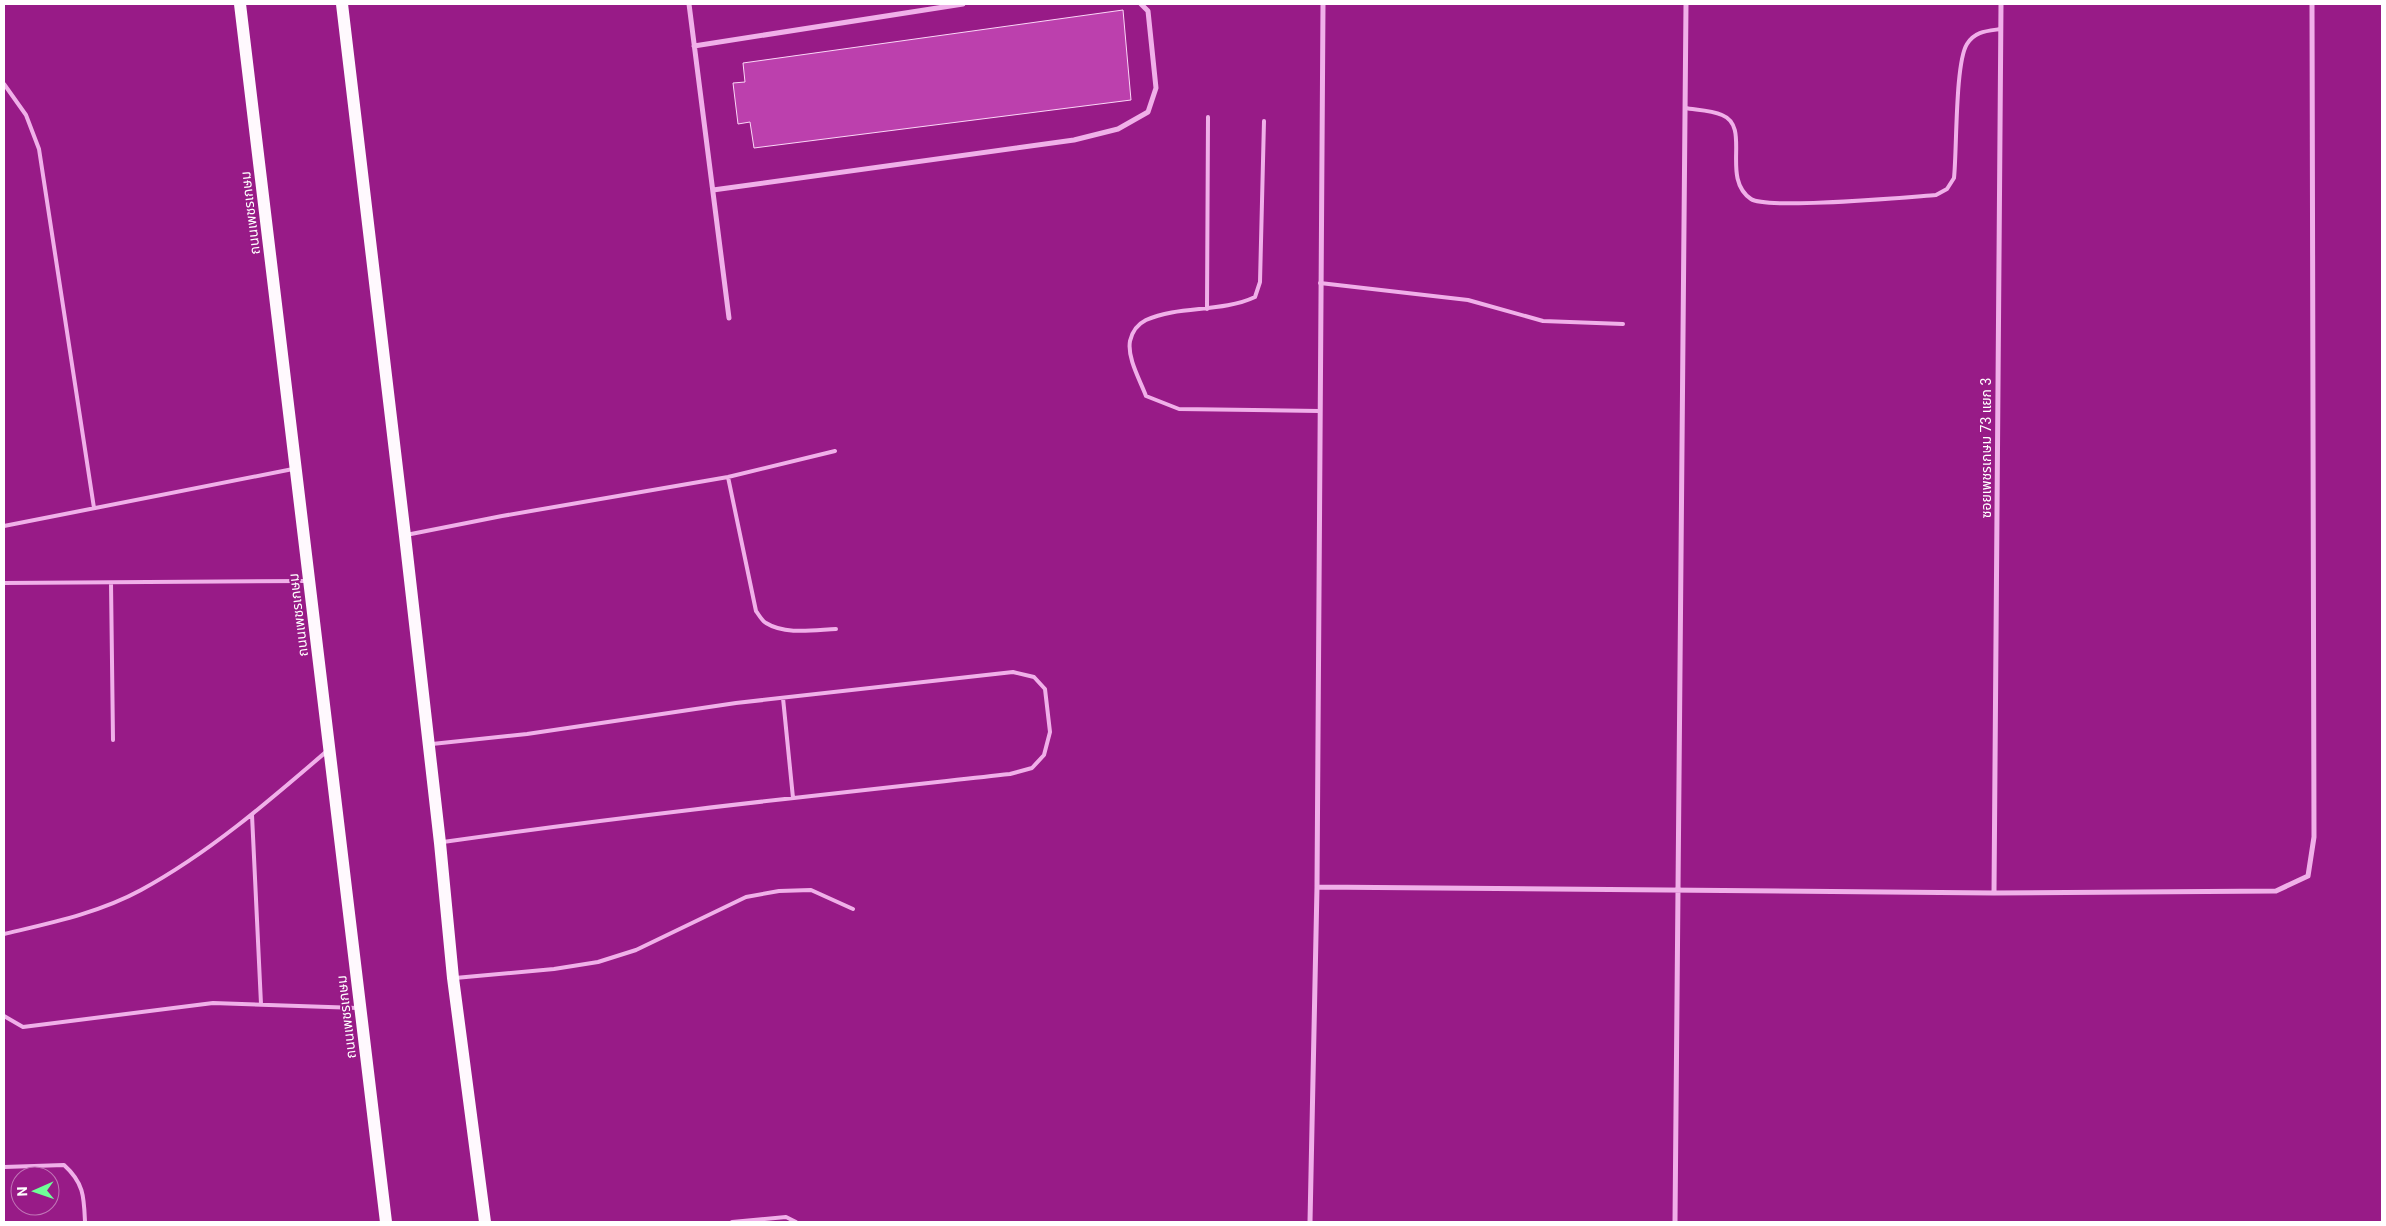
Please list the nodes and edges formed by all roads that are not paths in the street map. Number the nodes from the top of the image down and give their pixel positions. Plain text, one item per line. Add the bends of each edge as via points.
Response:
1 (240, 4) edge
2 (342, 4) edge
3 (689, 4) edge
4 (963, 4) edge
5 (1141, 4) edge
6 (1323, 4) edge
7 (1686, 4) edge
8 (2001, 4) edge
9 (2312, 4) edge
10 (2001, 29) junction
11 (694, 46) junction
12 (4, 84) edge
13 (1685, 108) junction
14 (1208, 117) dead end
15 (1264, 121) dead end
16 (713, 190) junction
17 (1320, 283) junction
18 (1207, 309) junction
19 (729, 318) dead end
20 (1623, 324) dead end
21 (1319, 411) junction
22 (836, 451) dead end
23 (296, 468) junction
24 (728, 477) junction
25 (94, 508) junction
26 (4, 526) edge
27 (405, 536) junction
28 (309, 580) junction
29 (4, 583) edge
30 (111, 583) junction
31 (836, 629) dead end
32 (783, 698) junction
33 (113, 740) dead end
34 (428, 744) junction
35 (329, 749) junction
36 (793, 798) junction
37 (252, 815) junction
38 (440, 843) junction
39 (1317, 887) junction
40 (1678, 890) junction
41 (1994, 893) junction
42 (853, 909) dead end
43 (4, 934) edge
44 (453, 978) junction
45 (261, 1004) junction
46 (360, 1008) junction
47 (4, 1016) edge
48 (4, 1166) edge
49 (85, 1222) edge
50 (386, 1222) edge
51 (485, 1222) edge
52 (732, 1222) edge
53 (796, 1222) edge
54 (1310, 1222) edge
55 (1675, 1222) edge

1 - 23 main road, ถนนเพชรเกษม
2 - 27 main road
3 - 11 street
4 - 11 street
5 - 16 street via 1148,11 1156,88 1148,112 1118,129 1074,140
6 - 17 street
7 - 13 street
8 - 10 street, ซอยเพชรเกษม 73 แยก 3
9 - 41 street via 2314,837 2308,876 2276,891
10 - 13 lane via 1979,32 1967,44 1960,68 1954,178 1947,189 1936,195 1851,202 1752,200 1740,189 1736,169 1736,130 1731,121 1722,115
10 - 41 street, ซอยเพชรเกษม 73 แยก 3
11 - 16 street
12 - 25 lane via 26,114 39,149
13 - 40 street
14 - 18 lane
15 - 18 lane via 1260,282 1255,297 1240,304
16 - 19 street
17 - 20 lane via 1468,300 1543,321
17 - 21 street
18 - 21 lane via 1162,315 1145,320 1135,329 1130,342 1133,364 1146,396 1179,409
21 - 39 street
22 - 24 lane
23 - 25 lane
23 - 28 main road, ถนนเพชรเกษม
24 - 27 lane via 511,514
24 - 31 lane via 756,611 764,623 802,630
25 - 26 lane
27 - 34 main road
28 - 30 lane
28 - 35 main road, ถนนเพชรเกษม
29 - 30 lane
30 - 33 lane
32 - 34 lane via 527,734
32 - 36 lane
32 - 36 lane via 1013,672 1034,677 1045,689 1050,732 1044,755 1032,768 1010,774
34 - 38 main road
35 - 37 lane
35 - 46 main road, ถนนเพชรเกษม
36 - 38 lane
37 - 43 lane via 140,890 73,918
37 - 45 lane
38 - 44 main road
39 - 40 street
39 - 54 street
40 - 41 street
40 - 55 street
42 - 44 lane via 811,890 746,896 636,950 598,962
44 - 51 main road
45 - 46 lane
45 - 47 lane via 213,1003 23,1027
46 - 50 main road, ถนนเพชรเกษม
48 - 49 lane via 64,1165 74,1173 84,1192
52 - 53 lane via 786,1218

